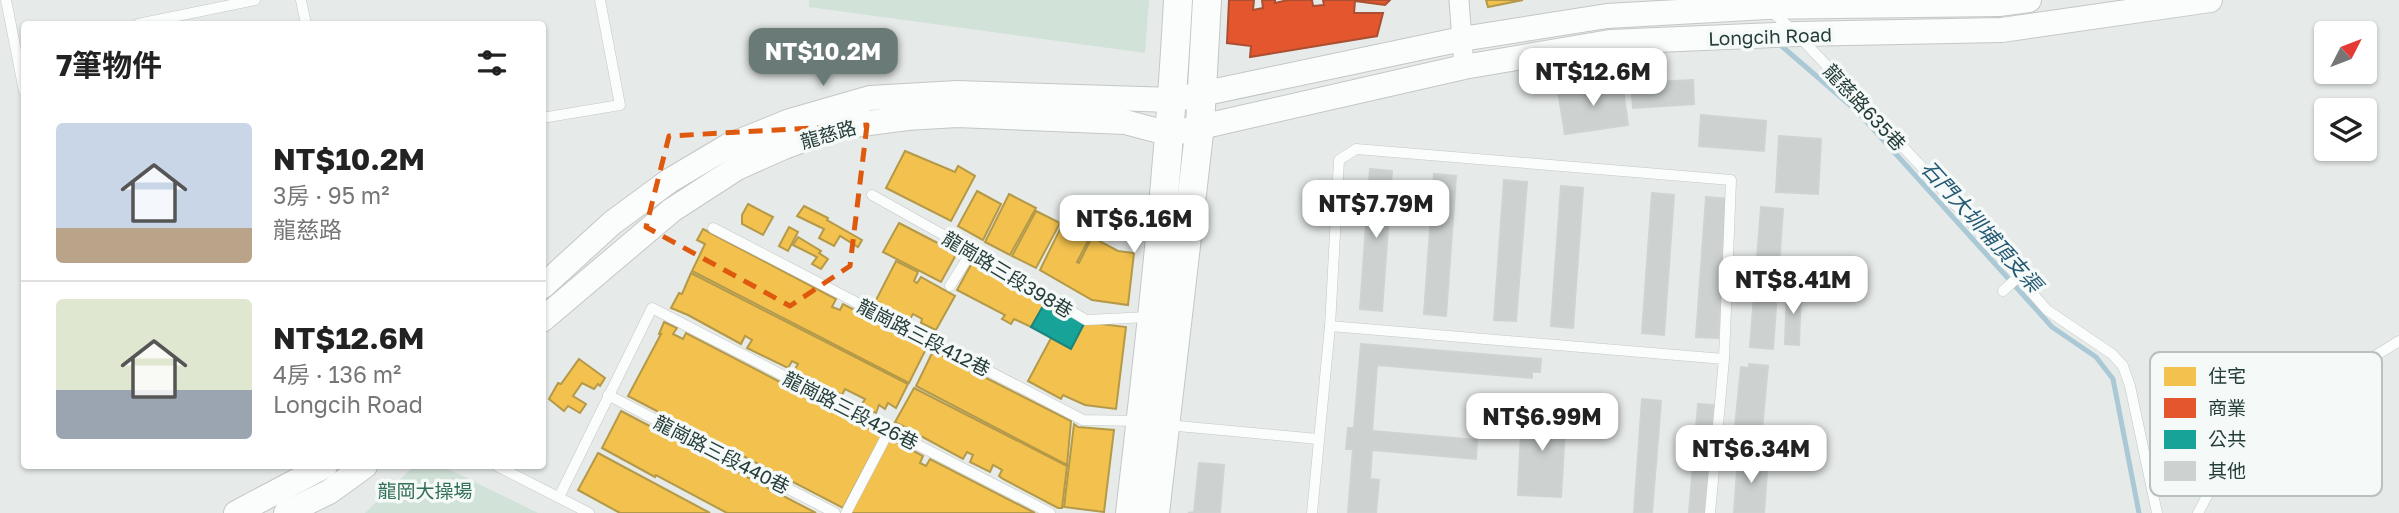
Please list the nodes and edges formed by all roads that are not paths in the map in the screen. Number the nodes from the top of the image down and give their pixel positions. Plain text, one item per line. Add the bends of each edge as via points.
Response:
1 (6, 0) edge
2 (255, 0) edge
3 (301, 0) edge
4 (600, 0) edge
5 (1178, 0) edge
6 (1207, 0) edge
7 (1459, 0) edge
8 (2029, 0) edge
9 (2210, 0) edge
10 (1763, 3) edge
11 (153, 21) edge
12 (305, 21) edge
13 (1797, 34) junction
14 (1462, 39) junction
15 (20, 49) edge
16 (1464, 66) junction
17 (1203, 93) junction
18 (1173, 100) junction
19 (546, 117) edge
20 (1200, 125) junction
21 (1170, 134) junction
22 (872, 195) dead end
23 (713, 228) dead end
24 (972, 251) junction
25 (2018, 277) junction
26 (546, 283) edge
27 (950, 286) dead end
28 (2003, 291) dead end
29 (546, 317) edge
30 (1153, 317) junction
31 (1330, 326) junction
32 (2399, 341) edge
33 (2381, 352) edge
34 (1724, 359) junction
35 (608, 395) junction
36 (1153, 423) junction
37 (890, 429) junction
38 (1318, 439) junction
39 (319, 469) edge
40 (362, 469) edge
41 (502, 469) edge
42 (2150, 480) edge
43 (2207, 496) edge
44 (559, 497) junction
45 (323, 503) edge
46 (236, 513) edge
47 (286, 513) edge
48 (589, 513) edge
49 (835, 513) edge
50 (846, 513) edge
51 (1050, 513) edge
52 (1129, 513) edge
53 (1155, 513) edge
54 (1312, 513) edge
55 (1710, 513) edge
56 (2198, 513) edge

1 - 15 lane
2 - 11 lane
3 - 12 lane
4 - 19 lane via 620,105
5 - 18 main road
6 - 17 main road
7 - 14 street
8 - 10 street, Longcih Road via 1999,4
9 - 13 street, Longcih Road via 2001,30
10 - 13 lane, 龍慈路635巷
10 - 14 street, Longcih Road via 1607,16
13 - 16 street, Longcih Road via 1610,42
13 - 25 lane, 龍慈路635巷
14 - 16 street
14 - 17 street, Longcih Road
16 - 20 street, Longcih Road
17 - 18 street, Longcih Road
17 - 20 main road
18 - 21 main road
18 - 26 street, 龍慈路 via 957,93 870,98 790,121 728,146 669,181 612,223
20 - 21 street, Longcih Road
20 - 36 main road
21 - 29 street, 龍慈路 via 1125,122 957,116 839,127 737,167 672,210
21 - 30 main road
22 - 24 lane, 龍崗路三段398巷
23 - 36 lane, 龍崗路三段412巷 via 1083,420
24 - 27 lane
24 - 30 lane, 龍崗路三段398巷 via 1086,320
25 - 28 lane
25 - 42 lane, 龍慈路635巷 via 2047,310 2123,366
30 - 36 main road
31 - 34 lane
31 - 34 lane via 1339,160 1356,149 1731,180
31 - 38 lane
32 - 33 lane
34 - 55 lane
35 - 37 lane, 龍崗路三段426巷 via 652,308
35 - 44 lane
35 - 49 lane, 龍崗路三段440巷
36 - 38 lane, 龍崗路三段412巷
36 - 52 main road
36 - 53 main road
37 - 50 lane
37 - 51 lane, 龍崗路三段426巷
38 - 54 lane
39 - 46 street
40 - 45 street
41 - 44 lane
43 - 56 lane
44 - 48 lane
45 - 47 street

